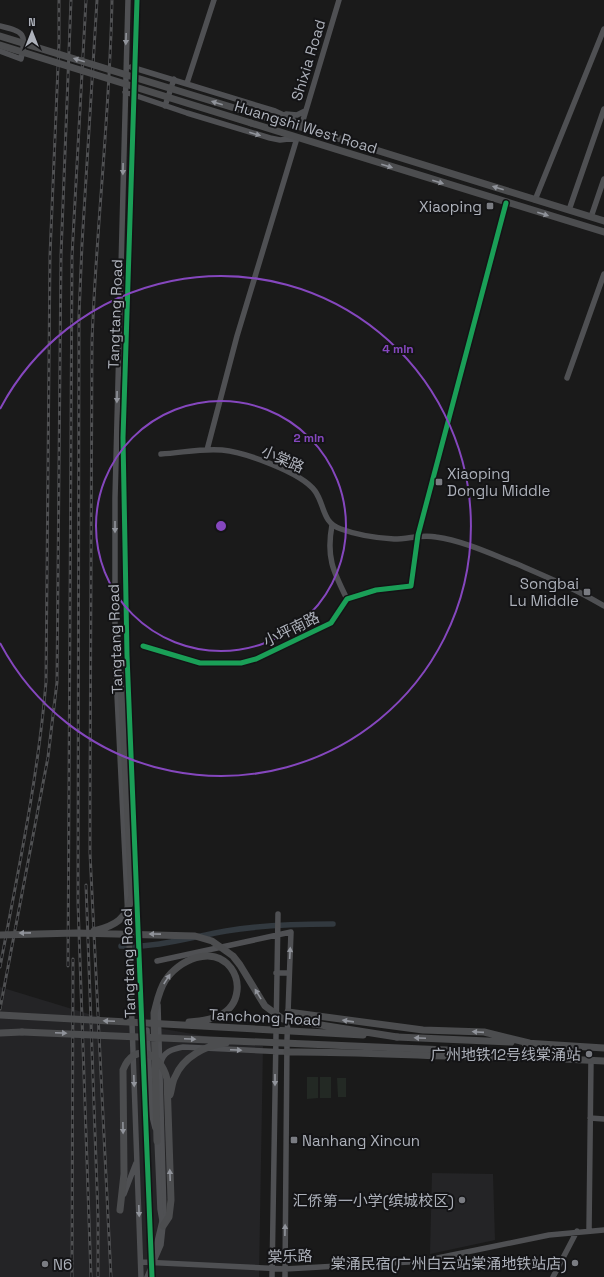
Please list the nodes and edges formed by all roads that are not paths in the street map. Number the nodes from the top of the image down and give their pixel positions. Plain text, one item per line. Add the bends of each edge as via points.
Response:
1 (128, 0) edge
2 (137, 0) edge
3 (214, 0) edge
4 (339, 0) edge
5 (0, 26) edge
6 (604, 29) edge
7 (0, 36) edge
8 (0, 45) edge
9 (0, 51) edge
10 (125, 65) junction
11 (134, 68) junction
12 (174, 79) junction
13 (187, 83) junction
14 (125, 92) junction
15 (133, 96) junction
16 (164, 106) junction
17 (604, 109) edge
18 (305, 111) junction
19 (283, 114) junction
20 (301, 127) junction
21 (297, 138) junction
22 (604, 179) edge
23 (535, 200) junction
24 (506, 203) junction
25 (569, 210) junction
26 (591, 217) junction
27 (604, 221) edge
28 (604, 232) edge
29 (604, 274) edge
30 (567, 378) dead end
31 (207, 450) junction
32 (161, 454) dead end
33 (332, 525) junction
34 (418, 535) junction
35 (347, 599) junction
36 (604, 606) edge
37 (115, 628) junction
38 (144, 646) dead end
39 (278, 914) dead end
40 (76, 933) junction
41 (0, 935) edge
42 (278, 935) junction
43 (157, 961) dead end
44 (276, 973) junction
45 (289, 973) junction
46 (158, 999) junction
47 (142, 1012) junction
48 (288, 1012) junction
49 (0, 1015) edge
50 (162, 1024) junction
51 (0, 1032) edge
52 (397, 1037) junction
53 (254, 1042) junction
54 (529, 1043) junction
55 (604, 1048) edge
56 (275, 1051) junction
57 (287, 1052) junction
58 (529, 1057) junction
59 (592, 1060) junction
60 (604, 1061) edge
61 (160, 1075) junction
62 (168, 1105) junction
63 (590, 1118) junction
64 (604, 1119) edge
65 (157, 1141) junction
66 (137, 1161) junction
67 (120, 1210) joint
68 (164, 1226) junction
69 (604, 1230) edge
70 (577, 1231) junction
71 (589, 1231) junction
72 (142, 1262) junction
73 (152, 1263) junction
74 (272, 1269) junction
75 (285, 1269) junction
76 (141, 1277) edge
77 (148, 1277) edge
78 (152, 1277) edge
79 (272, 1277) edge
80 (285, 1277) edge
81 (553, 1277) edge

1 -> 10 street, Tangtang Road
2 - 11 street, Tangtang Road
3 - 13 street
4 - 18 street, Shixia Road
5 - 9 street via 18,30 24,39 21,59
6 - 23 street
20 -> 7 main road, Huangshi West Road, bridge
8 - 21 main road, Huangshi West Road, bridge
10 - 11 street
10 - 14 street, Tangtang Road
11 - 12 street
11 - 15 street, Tangtang Road
12 - 13 street
12 - 16 street
13 - 19 street
14 - 15 street
14 -> 37 street, Tangtang Road via 115,498
15 - 16 street
15 - 47 street, Tangtang Road via 123,438 127,654
16 -> 21 street via 270,138
17 - 25 street
18 - 19 street via 297,115
18 - 20 street, Shixia Road
19 - 20 street
23 -> 20 main road, Huangshi West Road
21 -> 24 main road, Huangshi West Road
21 - 31 street via 237,336
22 - 26 street
23 - 25 main road, Huangshi West Road
24 -> 28 main road, Huangshi West Road
24 - 34 street
25 - 26 main road, Huangshi West Road
26 - 27 main road, Huangshi West Road
29 - 30 street
31 - 32 street, 小棠路
31 - 33 street, 小棠路 via 222,450 261,461 297,477 315,491 325,517
33 - 34 street via 368,536 394,539
33 - 35 street via 329,554 332,567
34 - 35 street via 411,586 376,590
34 - 36 street via 439,537 476,548 568,586
35 - 38 street, 小坪南路 via 331,623 256,659 241,663 200,663
37 - 40 main road, bridge via 121,681 132,896 127,912 119,922 106,928
37 -> 66 street, Tangtang Road
39 - 42 street
40 -> 41 main road, bridge
52 -> 40 main road, bridge via 283,1019 265,1006 233,956 212,941 182,934
42 - 43 street
42 - 44 street
45 -> 42 street via 291,932
44 - 45 street
44 - 56 street
45 - 48 street
46 -> 50 main road, bridge via 170,974 183,962 195,958 207,956 223,960 236,976 237,995 226,1013 208,1021
46 - 61 street
46 - 65 main road, bridge via 154,1013
47 - 65 street, bridge via 147,1030 152,1116
47 - 73 street, Tangtang Road
54 -> 48 main road via 484,1032 415,1029
48 - 57 street
50 -> 49 main road, Tanchong Road, bridge
50 - 52 main road, Tanchong Road, bridge
51 -> 53 main road, Tanchong Road, bridge
54 -> 52 main road, Tanchong Road
53 - 58 main road, Tanchong Road, bridge via 470,1051
53 - 62 main road, bridge via 224,1043 194,1054 185,1061 174,1077
54 - 55 main road
56 - 57 street
61 -> 56 street via 162,1058 175,1048
56 -> 74 street
57 - 58 main road via 346,1051 488,1058
75 -> 57 street
58 - 59 main road
59 - 60 main road
59 - 63 street
61 - 73 street via 164,1213
62 -> 67 main road, bridge via 167,1079 165,1068 160,1061 148,1054 136,1055 129,1060 125,1064 122,1078 124,1174
68 -> 62 main road, bridge via 169,1217 171,1200
63 - 64 street
63 - 71 street
65 - 68 street, bridge via 160,1209
66 - 67 street
66 -> 72 street, Tangtang Road
68 - 77 street, bridge via 161,1245
69 - 71 street, 棠乐路
70 - 71 street, 棠乐路
70 - 75 street, 棠乐路 via 549,1234 420,1261
70 - 81 street
72 - 73 street, 棠乐路
72 - 76 street, Tangtang Road
73 - 74 street, 棠乐路
73 - 78 street, Tangtang Road
74 - 75 street, 棠乐路
74 - 79 street
75 - 80 street

